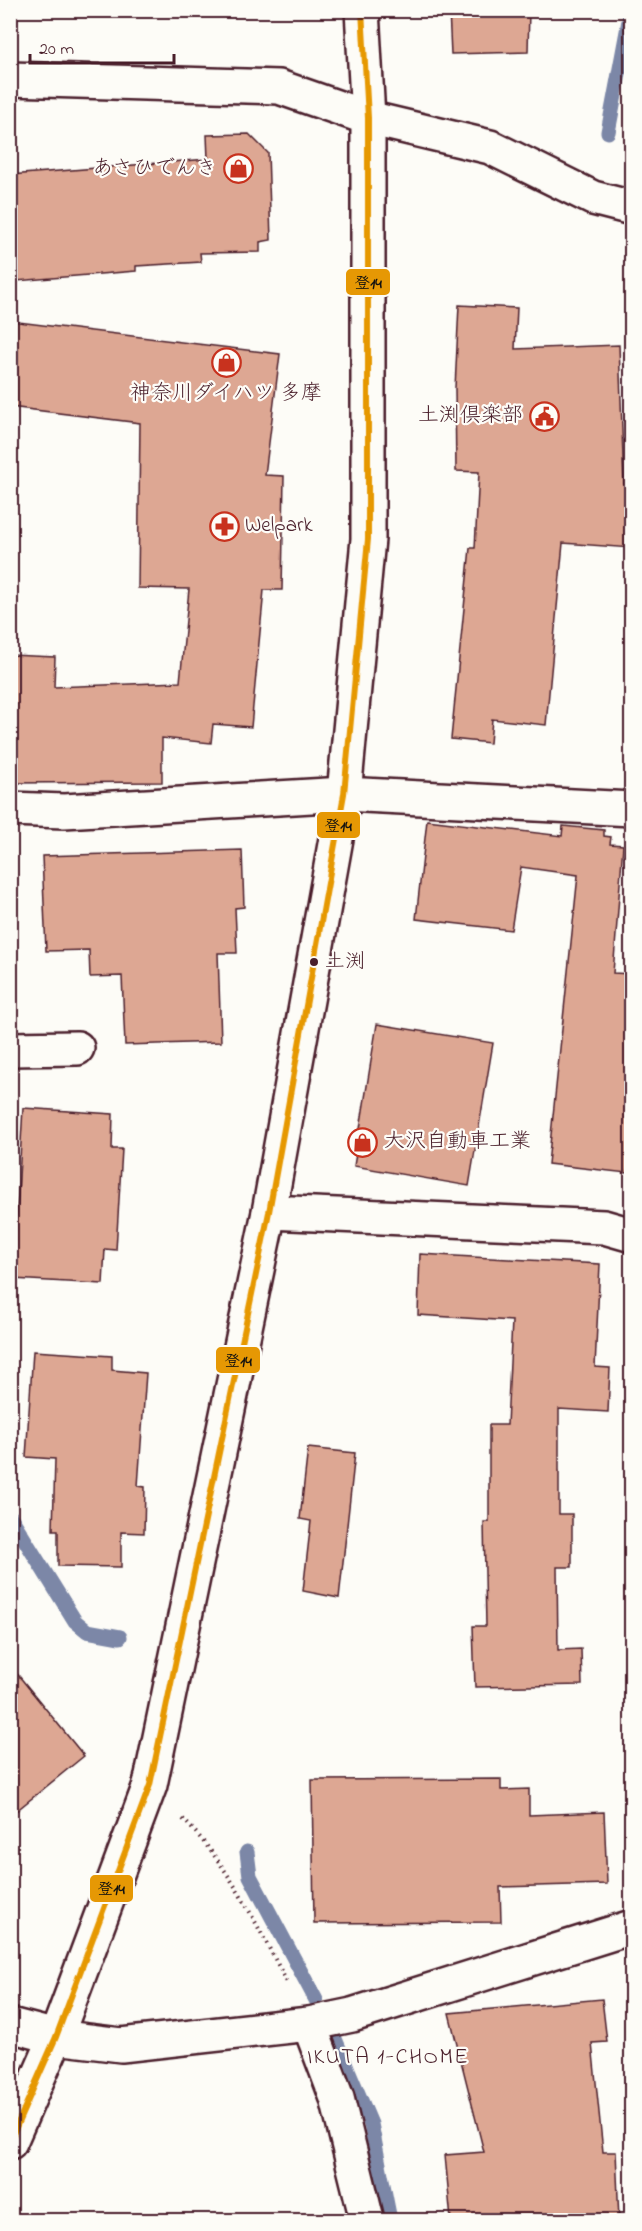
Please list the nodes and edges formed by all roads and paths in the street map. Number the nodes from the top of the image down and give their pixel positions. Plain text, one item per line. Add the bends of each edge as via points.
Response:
1 (362, 10) edge
2 (10, 79) edge
3 (368, 117) junction
4 (632, 208) edge
5 (344, 794) junction
6 (10, 809) edge
7 (632, 809) edge
8 (77, 1048) dead end
9 (10, 1049) edge
10 (268, 1212) junction
11 (632, 1235) edge
12 (150, 1785) junction
13 (632, 1927) edge
14 (309, 2024) junction
15 (10, 2025) edge
16 (56, 2037) junction
17 (10, 2142) edge
18 (367, 2220) edge

1 - 3 main road
2 - 3 main road via 279,87
3 - 4 main road via 490,147 593,198
3 - 5 main road via 368,539
5 - 6 main road via 64,811
5 - 7 main road
5 - 10 main road
8 - 9 main road
10 - 11 main road via 604,1227
10 - 12 main road
12 - 14 path via 199,1835 231,1878
12 - 16 main road
13 - 14 main road via 352,2015
14 - 16 main road via 121,2045
14 - 18 main road via 337,2098
15 - 16 main road
16 - 17 main road

